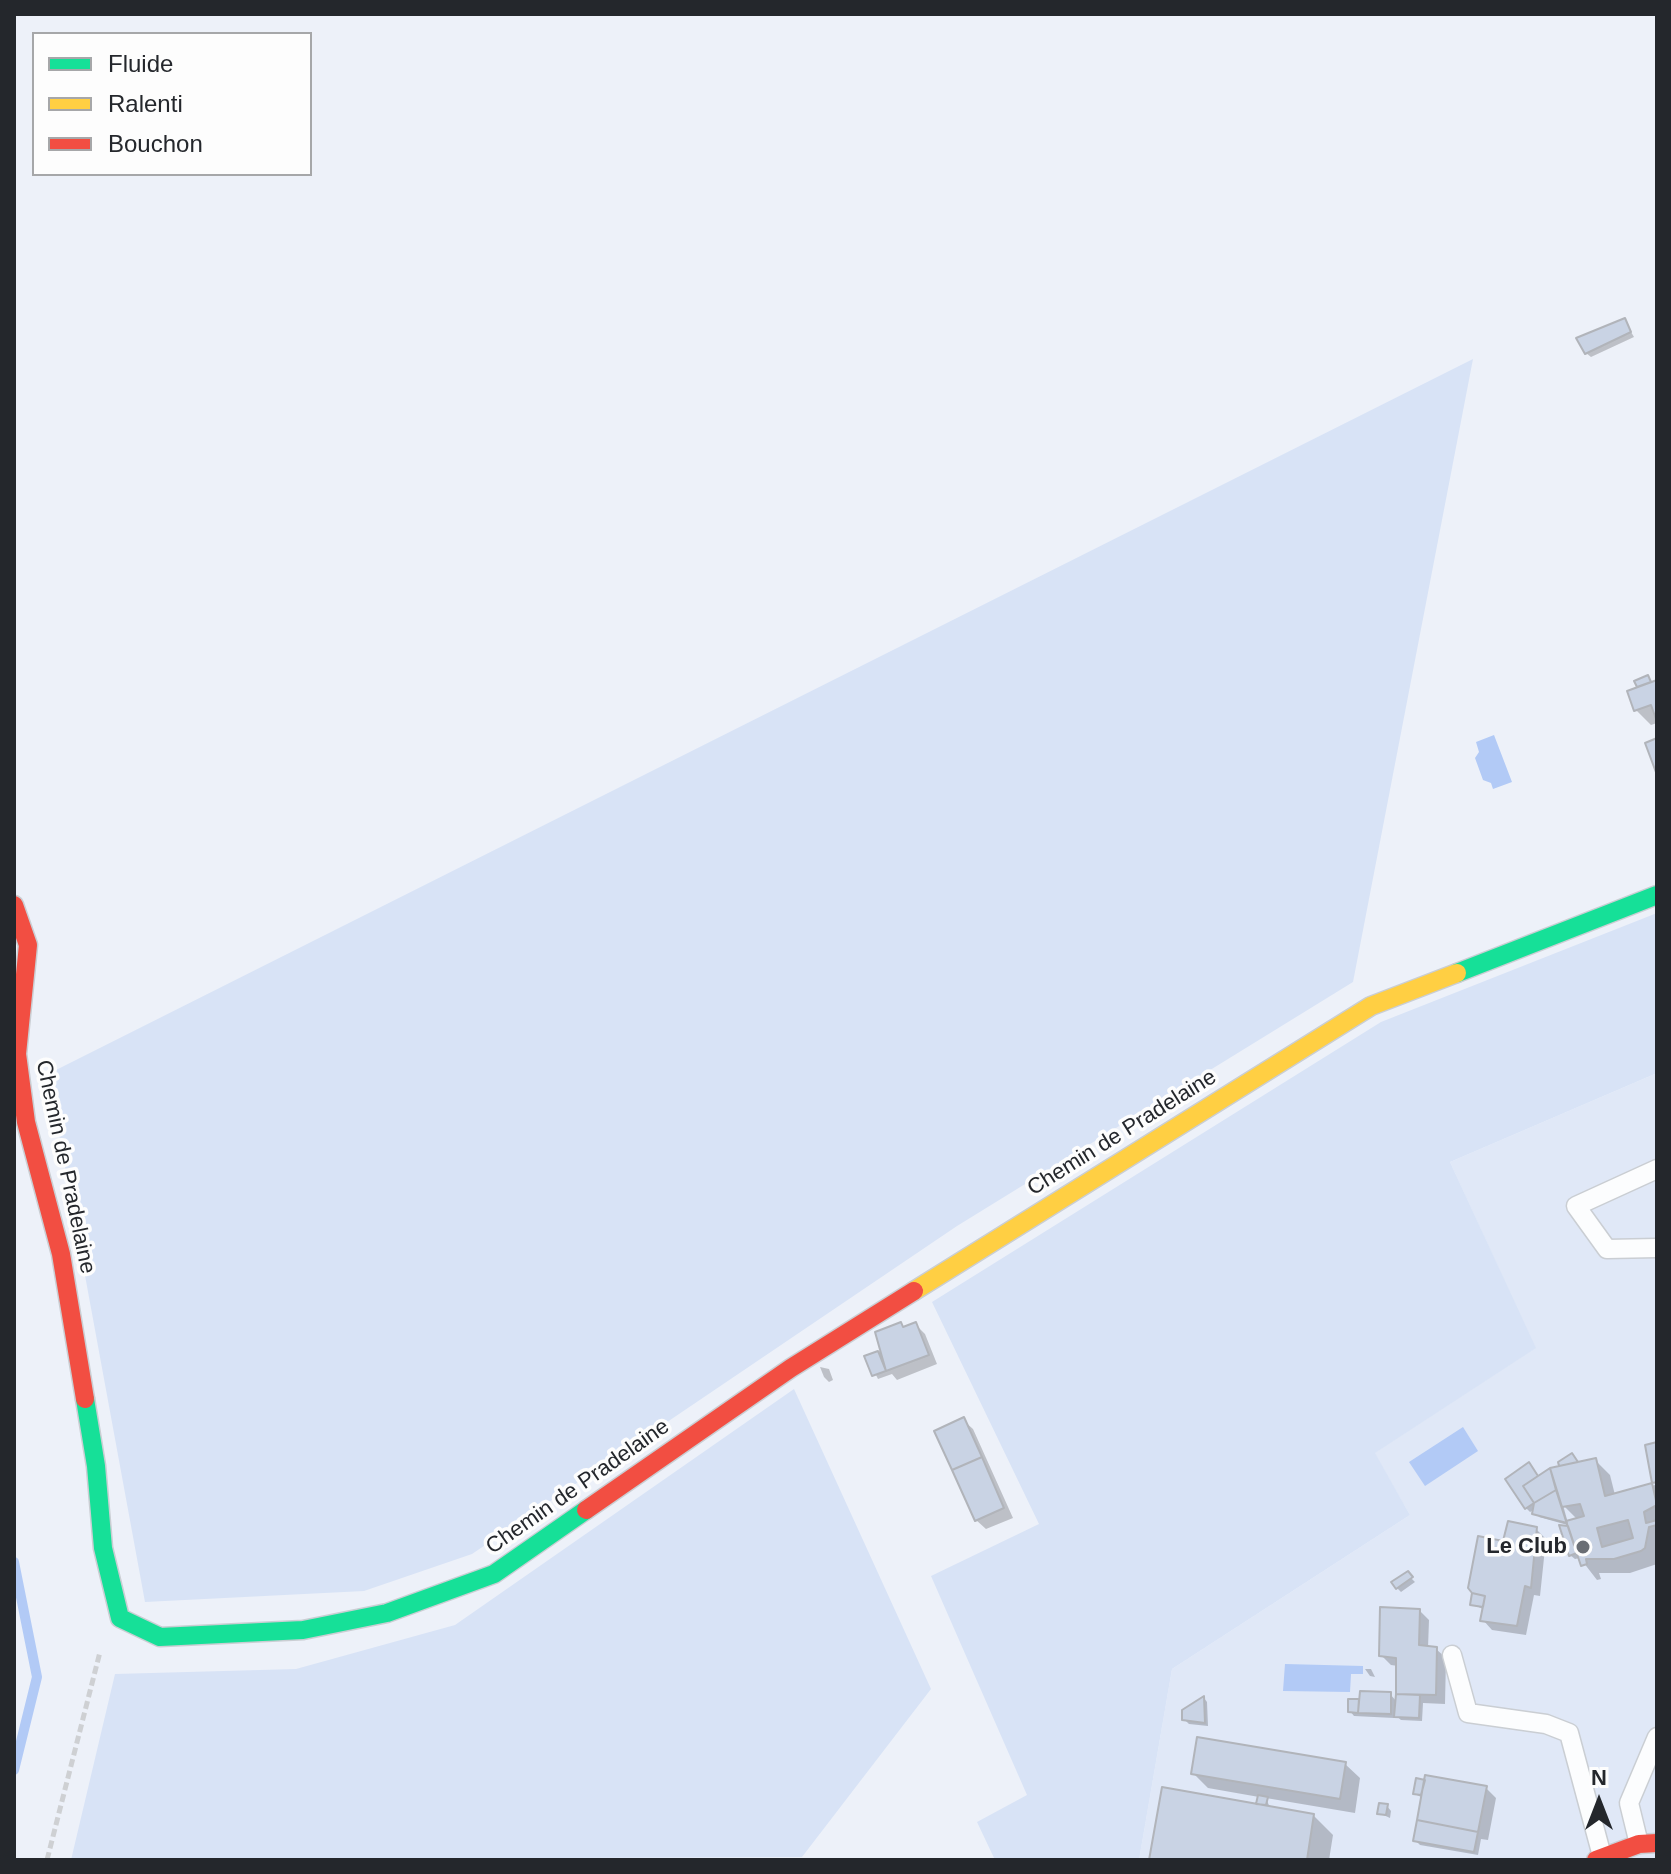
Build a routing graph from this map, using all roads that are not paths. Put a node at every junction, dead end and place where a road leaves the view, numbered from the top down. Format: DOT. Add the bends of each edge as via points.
graph roads {
  1 [pos="1657,895"];
  2 [pos="14,905"];
  3 [pos="1657,1169"];
  4 [pos="1657,1248"];
  5 [pos="1452,1655"];
  6 [pos="1657,1737"];
  7 [pos="1648,1843"];
  8 [pos="1599,1858"];
  1 -- 2 [label="street, Chemin de Pradelaine" via="1371,1006 791,1368 494,1574 387,1613 303,1630 160,1637 120,1618 103,1548 96,1466 61,1254 26,1122 17,1054 28,945"];
  3 -- 4 [label="lane" via="1576,1206 1607,1249"];
  5 -- 8 [label="lane" via="1468,1713 1546,1724 1569,1733"];
  6 -- 7 [label="lane" via="1629,1803"];
  7 -- 8 [label="street"];
}
